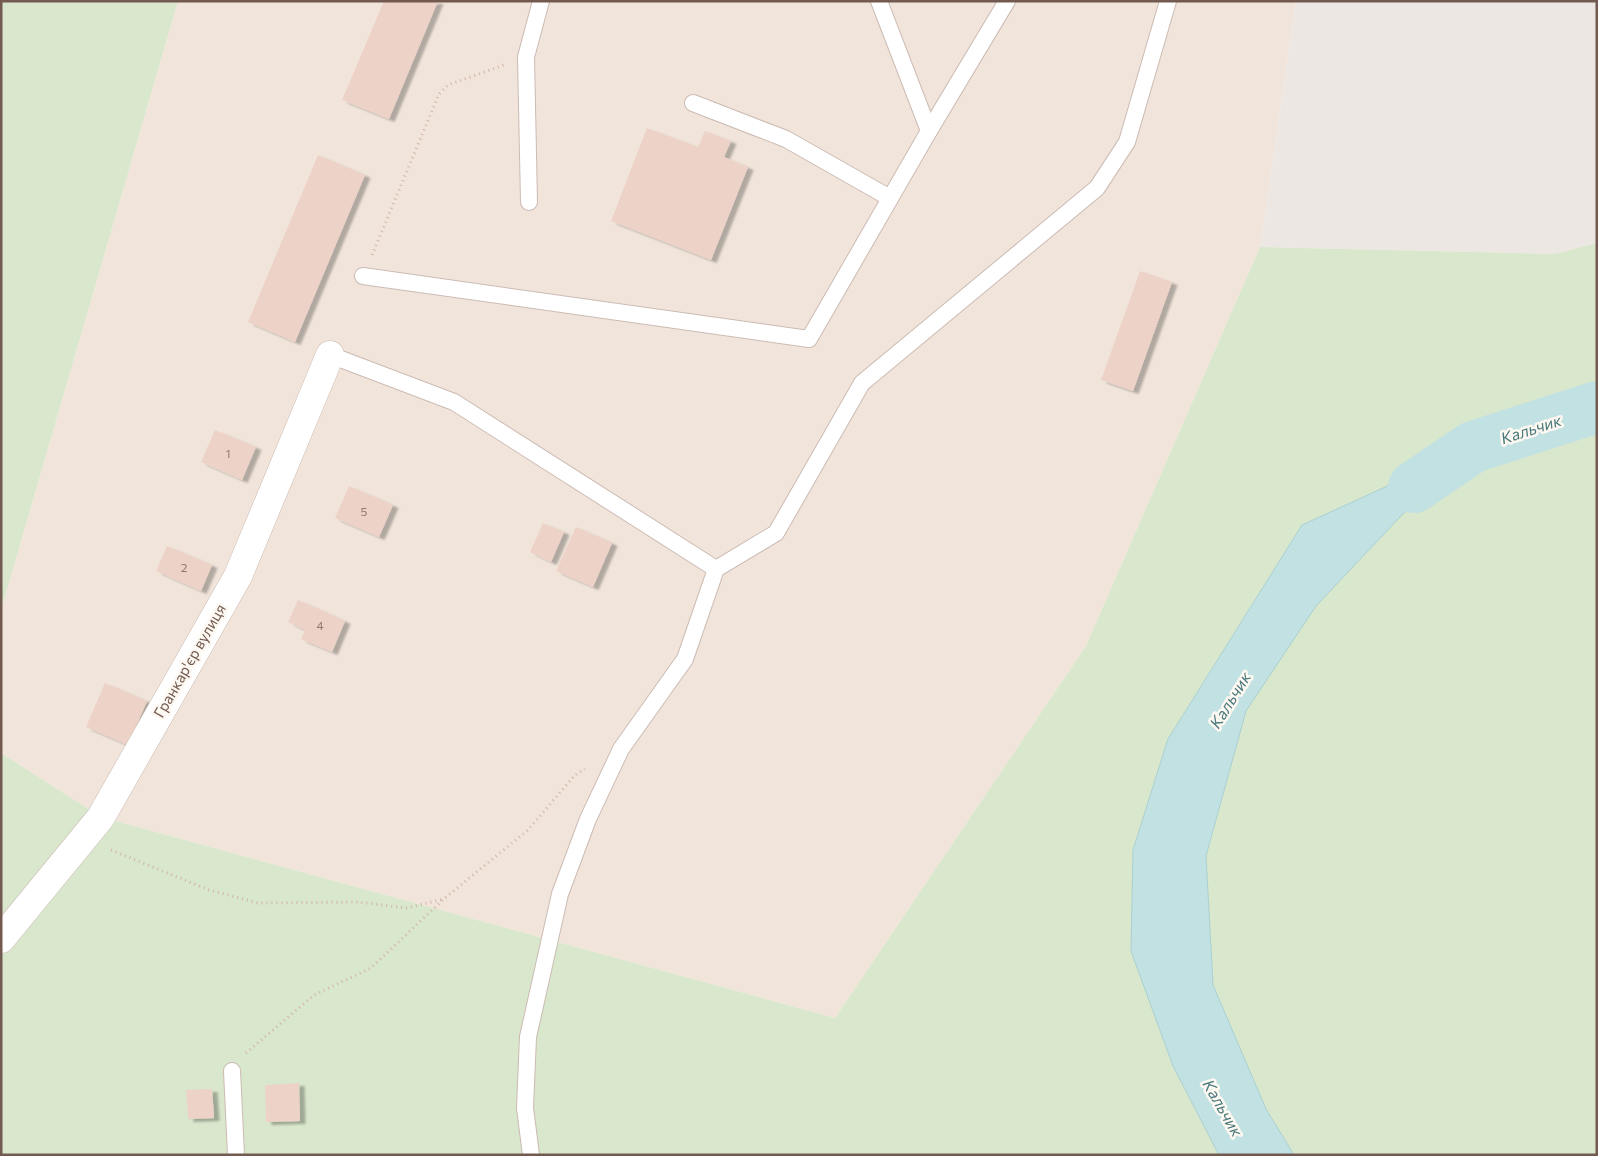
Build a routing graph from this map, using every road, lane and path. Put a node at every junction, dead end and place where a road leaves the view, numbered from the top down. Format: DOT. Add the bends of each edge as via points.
graph roads {
  1 [pos="541,1"];
  2 [pos="879,1"];
  3 [pos="1007,1"];
  4 [pos="1168,1"];
  5 [pos="526,57"];
  6 [pos="693,103"];
  7 [pos="929,131"];
  8 [pos="890,198"];
  9 [pos="529,202"];
  10 [pos="364,276"];
  11 [pos="330,355"];
  12 [pos="716,569"];
  13 [pos="621,749"];
  14 [pos="83,839"];
  15 [pos="444,898"];
  16 [pos="1,939"];
  17 [pos="232,1071"];
  18 [pos="236,1155"];
  19 [pos="531,1155"];
  1 -- 5 [label="lane"];
  2 -- 7 [label="lane"];
  3 -- 7 [label="lane"];
  4 -- 12 [label="lane" via="1127,142 1097,188 862,383 776,533"];
  5 -- 9 [label="lane"];
  5 -- 10 [label="path" via="448,85 439,94"];
  6 -- 8 [label="lane" via="786,139"];
  7 -- 8 [label="lane"];
  8 -- 10 [label="lane" via="809,339"];
  11 -- 12 [label="lane" via="454,402"];
  11 -- 14 [label="street, Гранкар'єр вулиця" via="238,576 101,817"];
  12 -- 13 [label="lane" via="685,659"];
  13 -- 15 [label="path" via="575,775 528,830"];
  13 -- 19 [label="lane" via="588,819 560,894 528,1037 525,1108"];
  14 -- 15 [label="path" via="209,890 258,903 358,902 406,908"];
  14 -- 16 [label="street, Гранкар'єр вулиця"];
  15 -- 17 [label="path" via="371,968 314,994 240,1058"];
  17 -- 18 [label="lane"];
}
